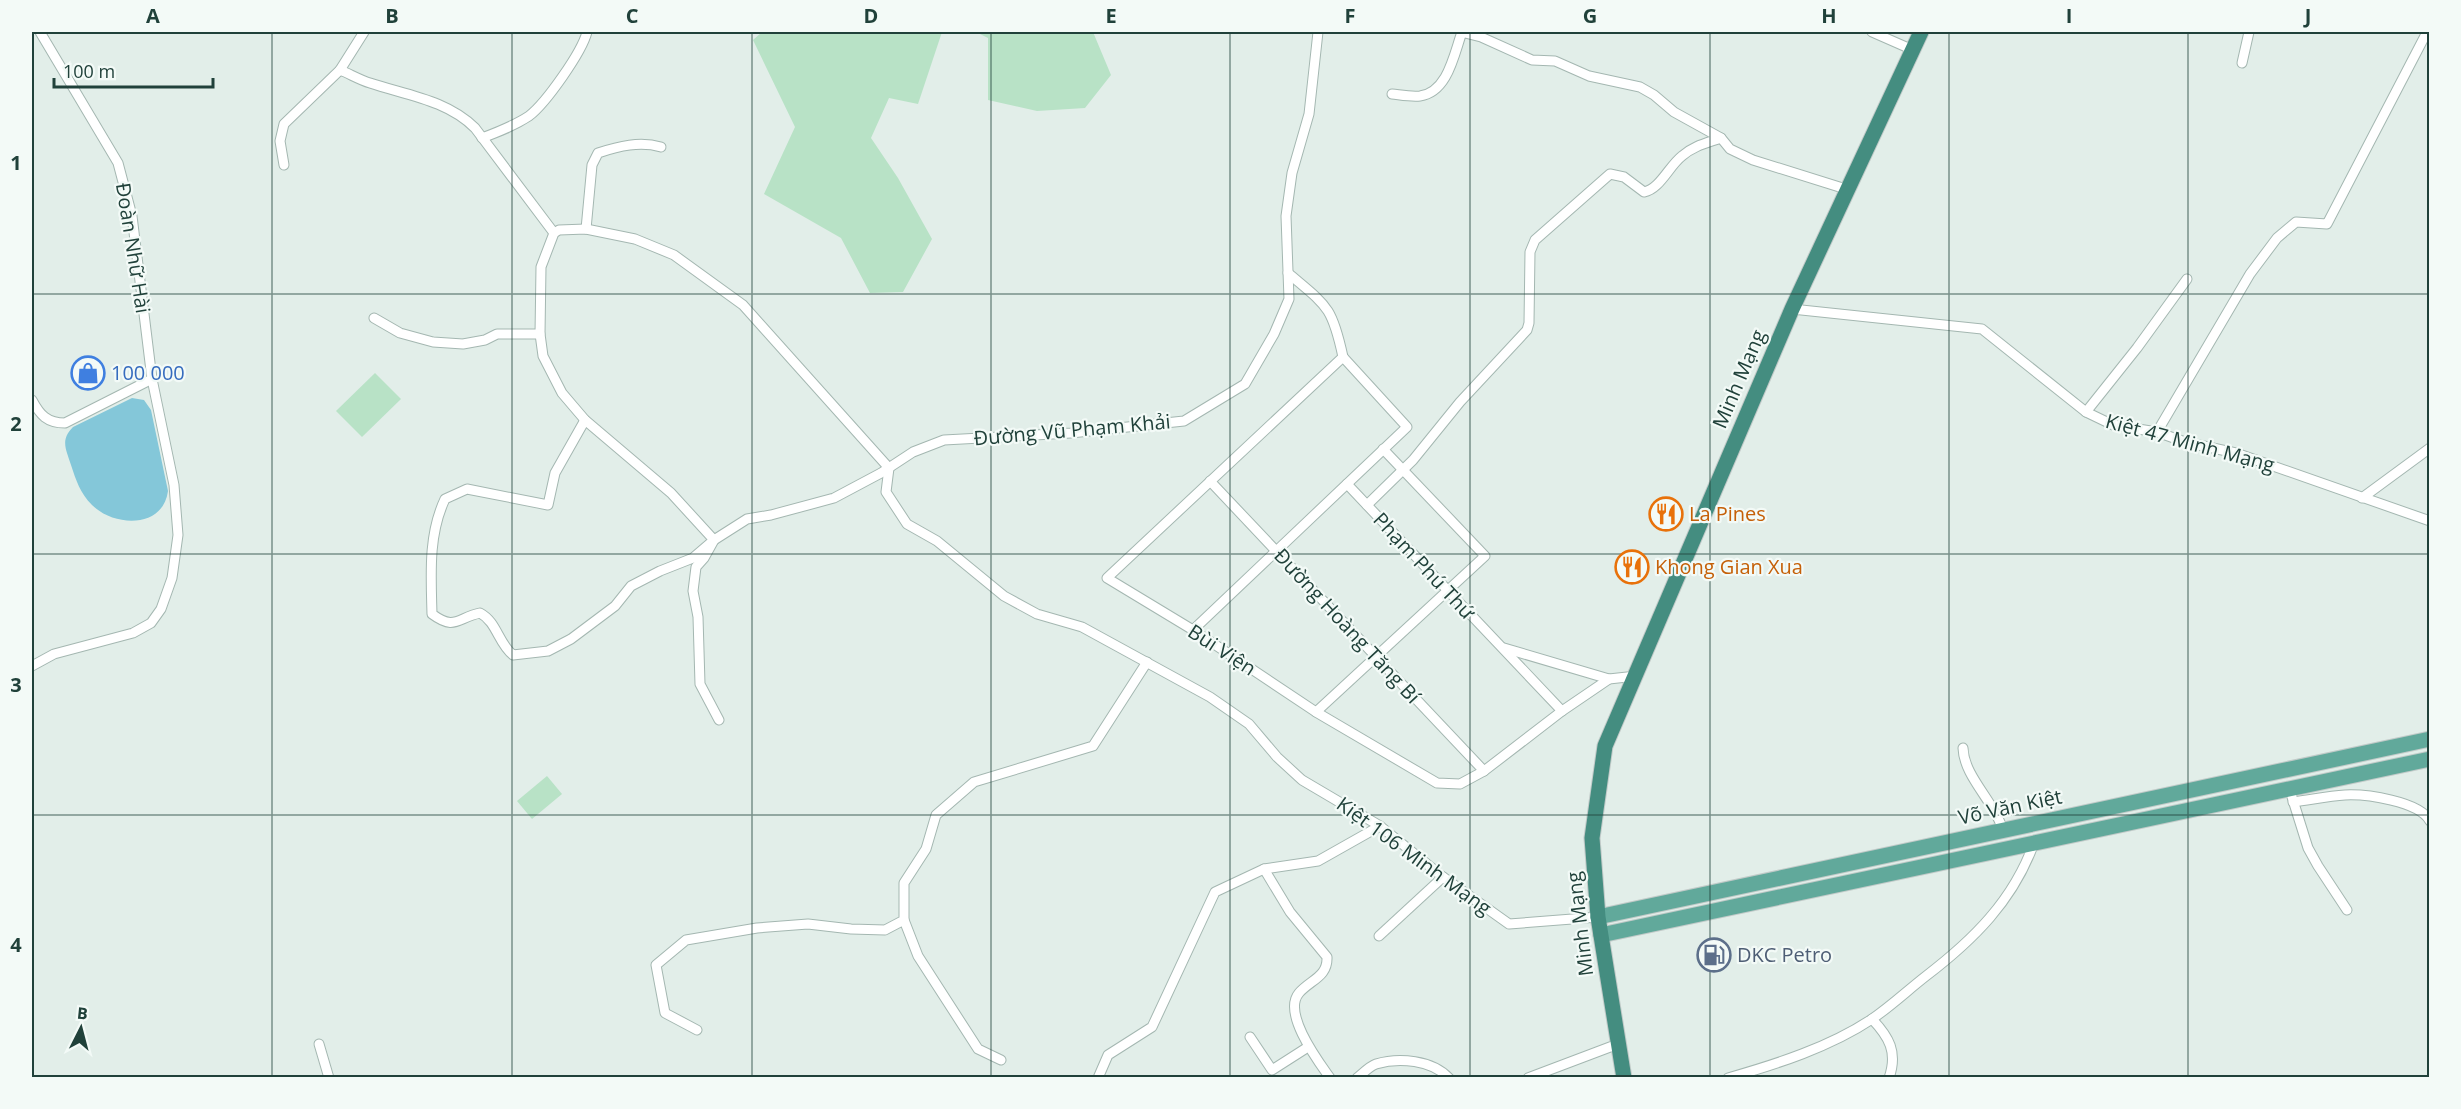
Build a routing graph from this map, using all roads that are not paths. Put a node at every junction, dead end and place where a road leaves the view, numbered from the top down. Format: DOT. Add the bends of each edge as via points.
graph roads {
  1 [pos="40,32"];
  2 [pos="364,32"];
  3 [pos="587,32"];
  4 [pos="1318,32"];
  5 [pos="1461,32"];
  6 [pos="1872,32"];
  7 [pos="1921,32"];
  8 [pos="2248,32"];
  9 [pos="2427,32"];
  10 [pos="1913,50"];
  11 [pos="2242,63"];
  12 [pos="340,70"];
  13 [pos="1392,94"];
  14 [pos="482,138"];
  15 [pos="1721,138"];
  16 [pos="661,147"];
  17 [pos="284,165"];
  18 [pos="1849,190"];
  19 [pos="586,229"];
  20 [pos="554,233"];
  21 [pos="1288,273"];
  22 [pos="2187,279"];
  23 [pos="1792,309"];
  24 [pos="374,318"];
  25 [pos="540,334"];
  26 [pos="1343,357"];
  27 [pos="152,379"];
  28 [pos="32,400"];
  29 [pos="2086,412"];
  30 [pos="585,420"];
  31 [pos="2157,432"];
  32 [pos="2430,448"];
  33 [pos="1383,449"];
  34 [pos="889,468"];
  35 [pos="1403,470"];
  36 [pos="1210,481"];
  37 [pos="1347,484"];
  38 [pos="2362,498"];
  39 [pos="1367,505"];
  40 [pos="2430,521"];
  41 [pos="714,540"];
  42 [pos="1276,551"];
  43 [pos="1448,590"];
  44 [pos="1193,630"];
  45 [pos="1502,647"];
  46 [pos="1376,656"];
  47 [pos="1147,662"];
  48 [pos="32,666"];
  49 [pos="1636,676"];
  50 [pos="1610,679"];
  51 [pos="1562,711"];
  52 [pos="1316,712"];
  53 [pos="719,720"];
  54 [pos="2425,740"];
  55 [pos="1963,748"];
  56 [pos="2427,760"];
  57 [pos="1484,771"];
  58 [pos="2291,795"];
  59 [pos="2430,821"];
  60 [pos="1380,826"];
  61 [pos="2003,830"];
  62 [pos="2034,843"];
  63 [pos="1916,849"];
  64 [pos="1920,867"];
  65 [pos="1264,869"];
  66 [pos="1443,877"];
  67 [pos="2347,910"];
  68 [pos="1598,917"];
  69 [pos="904,920"];
  70 [pos="1601,935"];
  71 [pos="1379,936"];
  72 [pos="1872,1019"];
  73 [pos="697,1030"];
  74 [pos="1250,1037"];
  75 [pos="319,1044"];
  76 [pos="1618,1044"];
  77 [pos="1308,1047"];
  78 [pos="1001,1060"];
  79 [pos="328,1077"];
  80 [pos="1098,1077"];
  81 [pos="1330,1077"];
  82 [pos="1357,1077"];
  83 [pos="1449,1077"];
  84 [pos="1528,1077"];
  85 [pos="1624,1077"];
  86 [pos="1728,1077"];
  87 [pos="1889,1077"];
  1 -- 27 [label="street, Đoàn Nhữ Hài" via="118,163 132,216"];
  2 -- 12 [label="street"];
  3 -- 14 [label="street" via="568,68 531,114"];
  4 -- 21 [label="street, Đường Vũ Phạm Khải" via="1309,114 1292,173 1286,216"];
  5 -- 13 [label="street" via="1438,88 1426,95"];
  5 -- 15 [label="street" via="1532,60 1555,61 1589,76 1640,87 1674,112"];
  6 -- 10 [label="street"];
  7 -- 10 [label="highway, Minh Mạng"];
  8 -- 11 [label="street"];
  9 -- 31 [label="street" via="2327,224 2296,222 2277,238 2250,274"];
  10 -- 18 [label="highway, Minh Mạng"];
  12 -- 14 [label="street" via="368,83 449,108 465,118"];
  12 -- 17 [label="street" via="284,124 280,141"];
  14 -- 20 [label="street"];
  15 -- 18 [label="street" via="1742,156"];
  15 -- 35 [label="street" via="1681,156 1648,191 1610,174 1535,240 1530,252 1527,330"];
  16 -- 19 [label="street" via="646,143 598,153 592,165"];
  18 -- 23 [label="highway, Minh Mạng"];
  19 -- 20 [label="street"];
  19 -- 34 [label="street" via="635,239 674,255 743,305"];
  20 -- 25 [label="street" via="541,267"];
  21 -- 26 [label="street" via="1328,307"];
  21 -- 34 [label="street, Đường Vũ Phạm Khải" via="1289,299 1245,384 1184,421 1071,433 944,440 913,452"];
  22 -- 29 [label="street"];
  23 -- 29 [label="street, Kiệt 47 Minh Mạng" via="1982,329"];
  23 -- 49 [label="highway, Minh Mạng"];
  24 -- 25 [label="street" via="400,333 433,342 463,344 497,334"];
  25 -- 30 [label="street" via="543,356 562,393"];
  26 -- 33 [label="street" via="1407,427"];
  26 -- 36 [label="street, Bùi Viện"];
  27 -- 28 [label="street" via="64,423 42,417"];
  27 -- 48 [label="street, Đoàn Nhữ Hài" via="174,485 178,536 172,578 161,609 151,622 133,633 54,654"];
  29 -- 31 [label="street, Kiệt 47 Minh Mạng" via="2113,425"];
  30 -- 41 [label="street" via="671,493"];
  30 -- 41 [label="street, Đường Vũ Phạm Khải" via="555,473 548,505 467,489 445,499 437,516 430,564 432,614 451,624 480,613 489,617 504,649 513,655 548,651 615,606 630,586 693,558"];
  31 -- 38 [label="street, Kiệt 47 Minh Mạng" via="2274,465"];
  32 -- 38 [label="street"];
  33 -- 35 [label="street"];
  33 -- 37 [label="street"];
  34 -- 41 [label="street, Đường Vũ Phạm Khải" via="834,498 747,519"];
  34 -- 47 [label="street, Kiệt 106 Minh Mạng" via="886,492 907,524 937,541 1004,596 1037,614 1082,627"];
  35 -- 39 [label="street"];
  35 -- 43 [label="street" via="1485,556"];
  36 -- 42 [label="street, Đường Hoàng Tăng Bí"];
  36 -- 44 [label="street, Bùi Viện" via="1107,578"];
  37 -- 39 [label="street, Phạm Phú Thứ"];
  37 -- 42 [label="street"];
  38 -- 40 [label="street, Kiệt 47 Minh Mạng"];
  39 -- 43 [label="street, Phạm Phú Thứ"];
  41 -- 53 [label="street" via="696,567 693,602 699,616 700,684"];
  42 -- 44 [label="street"];
  42 -- 46 [label="street, Đường Hoàng Tăng Bí"];
  43 -- 45 [label="street, Phạm Phú Thứ"];
  43 -- 46 [label="street"];
  44 -- 52 [label="street, Bùi Viện"];
  45 -- 50 [label="street"];
  45 -- 51 [label="street, Phạm Phú Thứ"];
  46 -- 52 [label="street"];
  46 -- 57 [label="street, Đường Hoàng Tăng Bí"];
  47 -- 60 [label="street, Kiệt 106 Minh Mạng" via="1249,724 1277,758 1302,780"];
  47 -- 69 [label="street" via="1093,746 974,782 936,815 926,849 904,883"];
  49 -- 50 [label="street"];
  49 -- 68 [label="highway, Minh Mạng" via="1605,746 1592,838"];
  50 -- 51 [label="street, Bùi Viện"];
  51 -- 57 [label="street, Bùi Viện"];
  52 -- 57 [label="street, Bùi Viện" via="1437,783 1460,784"];
  54 -- 56 [label="main road"];
  54 -- 61 [label="main road, Võ Văn Kiệt"];
  55 -- 61 [label="street" via="1965,764"];
  56 -- 58 [label="main road, Võ Văn Kiệt"];
  58 -- 59 [label="street" via="2373,797 2409,806"];
  58 -- 62 [label="main road, Võ Văn Kiệt"];
  58 -- 67 [label="street" via="2308,848"];
  60 -- 65 [label="street" via="1318,861"];
  60 -- 66 [label="street, Kiệt 106 Minh Mạng"];
  61 -- 63 [label="main road, Võ Văn Kiệt"];
  62 -- 64 [label="main road, Võ Văn Kiệt"];
  62 -- 72 [label="street" via="2016,884 1981,928"];
  63 -- 64 [label="main road"];
  63 -- 68 [label="main road, Võ Văn Kiệt"];
  64 -- 70 [label="main road, Võ Văn Kiệt"];
  65 -- 77 [label="street" via="1290,912 1327,957 1322,974 1298,994 1295,1005"];
  65 -- 80 [label="street" via="1215,892 1152,1027 1108,1055"];
  66 -- 68 [label="street, Kiệt 106 Minh Mạng" via="1509,924"];
  66 -- 71 [label="street"];
  68 -- 70 [label="highway, Minh Mạng"];
  69 -- 73 [label="street" via="885,930 808,924 686,940 656,965 665,1013"];
  69 -- 78 [label="street" via="918,956 978,1049"];
  70 -- 76 [label="highway, Minh Mạng"];
  72 -- 86 [label="street" via="1804,1052"];
  72 -- 87 [label="street" via="1892,1047"];
  74 -- 77 [label="street" via="1272,1070"];
  75 -- 79 [label="street"];
  76 -- 84 [label="street"];
  76 -- 85 [label="highway, Minh Mạng"];
  77 -- 81 [label="street"];
  82 -- 83 [label="street" via="1375,1064 1406,1061 1435,1068"];
}
